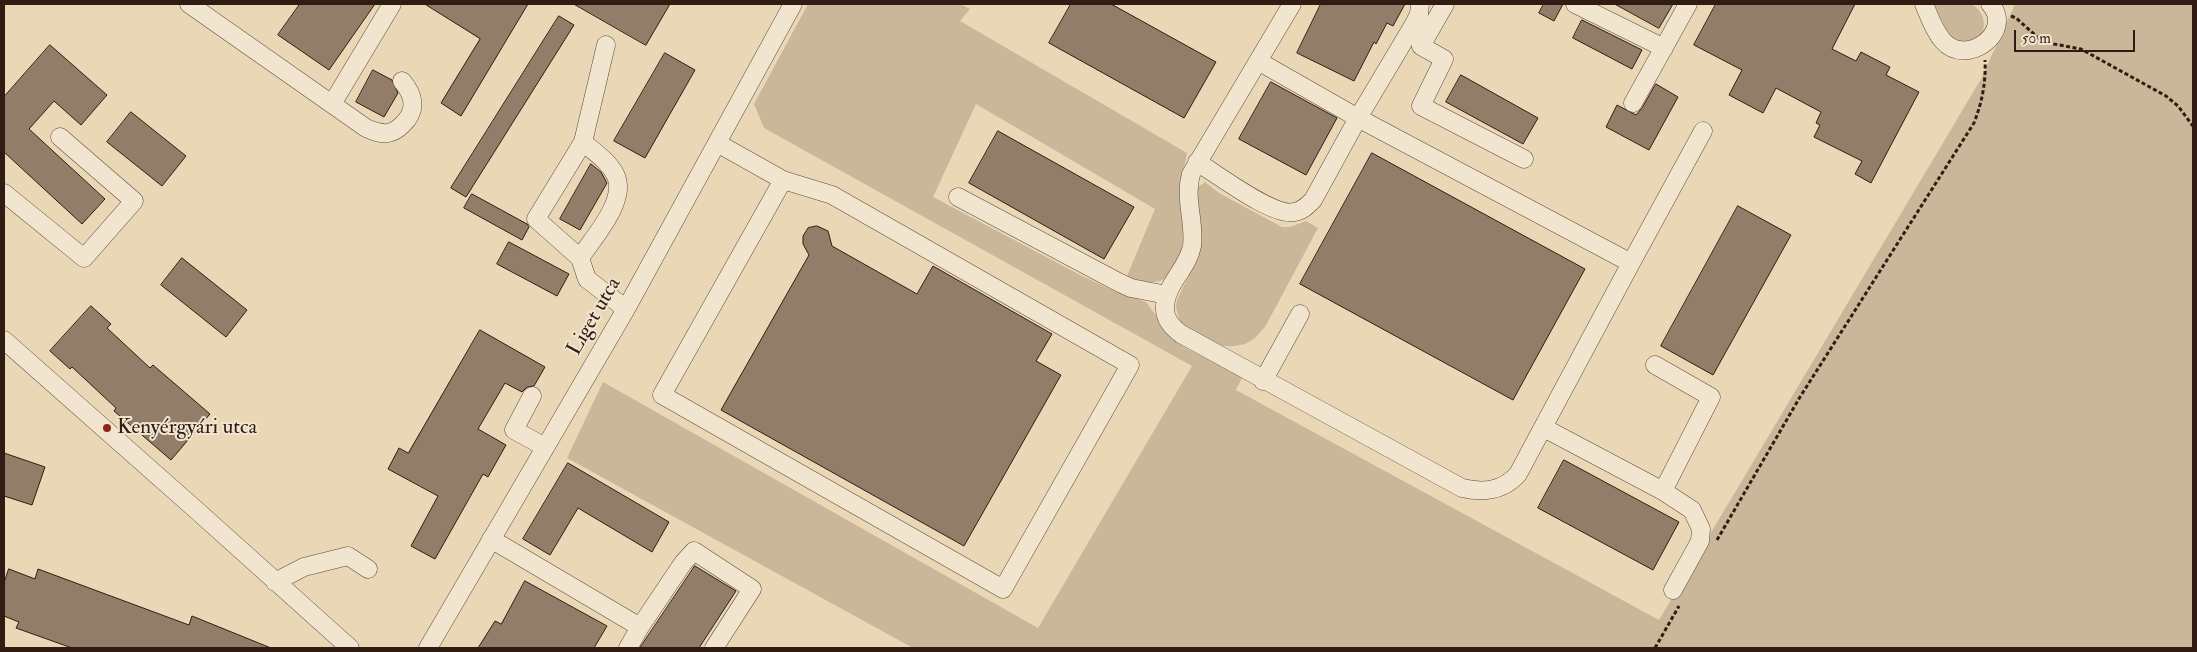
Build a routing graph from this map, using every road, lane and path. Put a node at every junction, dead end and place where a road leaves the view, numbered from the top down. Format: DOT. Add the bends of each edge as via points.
graph roads {
  1 [pos="190,4"];
  2 [pos="392,4"];
  3 [pos="793,4"];
  4 [pos="1292,4"];
  5 [pos="1420,4"];
  6 [pos="1445,4"];
  7 [pos="1575,4"];
  8 [pos="1688,4"];
  9 [pos="1924,4"];
  10 [pos="1993,7"];
  11 [pos="606,45"];
  12 [pos="1985,45"];
  13 [pos="1664,48"];
  14 [pos="1258,61"];
  15 [pos="402,81"];
  16 [pos="1633,103"];
  17 [pos="332,104"];
  18 [pos="1358,118"];
  19 [pos="2193,126"];
  20 [pos="1703,131"];
  21 [pos="60,137"];
  22 [pos="583,142"];
  23 [pos="717,143"];
  24 [pos="1524,159"];
  25 [pos="1198,162"];
  26 [pos="782,180"];
  27 [pos="4,193"];
  28 [pos="958,197"];
  29 [pos="580,258"];
  30 [pos="1631,264"];
  31 [pos="1167,295"];
  32 [pos="626,309"];
  33 [pos="1300,314"];
  34 [pos="4,340"];
  35 [pos="1655,365"];
  36 [pos="1263,380"];
  37 [pos="532,396"];
  38 [pos="1544,428"];
  39 [pos="545,447"];
  40 [pos="1663,491"];
  41 [pos="491,540"];
  42 [pos="1713,548"];
  43 [pos="368,568"];
  44 [pos="276,582"];
  45 [pos="1678,594"];
  46 [pos="640,627"];
  47 [pos="350,648"];
  48 [pos="428,648"];
  49 [pos="628,648"];
  50 [pos="714,648"];
  51 [pos="1655,648"];
  1 -- 17 [label="street"];
  2 -- 17 [label="street"];
  3 -- 23 [label="street, Liget utca"];
  4 -- 14 [label="street"];
  5 -- 18 [label="street" via="1416,19"];
  6 -- 24 [label="street" via="1421,46 1444,59 1421,106"];
  7 -- 13 [label="street"];
  8 -- 13 [label="street"];
  9 -- 12 [label="street" via="1936,31 1952,48 1974,50"];
  10 -- 12 [label="street" via="1998,19"];
  10 -- 19 [label="path" via="2016,18 2043,42 2081,49 2166,96"];
  11 -- 22 [label="street"];
  12 -- 42 [label="path" via="1986,80 1974,123 1800,397"];
  13 -- 16 [label="street"];
  14 -- 18 [label="street"];
  14 -- 25 [label="street"];
  15 -- 17 [label="street" via="409,89 413,106 406,121 388,133 372,130"];
  18 -- 25 [label="street" via="1313,200 1304,209 1292,213 1266,206"];
  18 -- 30 [label="street"];
  20 -- 30 [label="street"];
  21 -- 27 [label="street" via="134,201 84,258"];
  22 -- 29 [label="street" via="608,164 619,186 612,210"];
  22 -- 29 [label="street" via="536,219"];
  23 -- 26 [label="street"];
  23 -- 32 [label="street, Liget utca"];
  25 -- 31 [label="street" via="1187,187 1192,247"];
  26 -- 26 [label="street" via="832,195 1130,365 1003,589 662,395"];
  28 -- 31 [label="street" via="1118,282"];
  29 -- 32 [label="street" via="587,278"];
  30 -- 38 [label="street"];
  31 -- 36 [label="street" via="1165,313 1174,328"];
  32 -- 39 [label="street, Liget utca"];
  33 -- 36 [label="street"];
  34 -- 44 [label="street"];
  35 -- 40 [label="street" via="1711,397"];
  36 -- 38 [label="street" via="1462,488 1475,491 1501,488 1510,483"];
  37 -- 39 [label="street" via="514,430"];
  38 -- 40 [label="street"];
  39 -- 41 [label="street, Liget utca"];
  40 -- 45 [label="street" via="1692,510 1701,528 1700,541"];
  41 -- 46 [label="street"];
  41 -- 48 [label="street, Liget utca"];
  43 -- 44 [label="street" via="348,556 304,567"];
  44 -- 47 [label="street"];
  45 -- 51 [label="path"];
  46 -- 49 [label="street"];
  46 -- 50 [label="street" via="682,563 694,551 752,589"];
}
